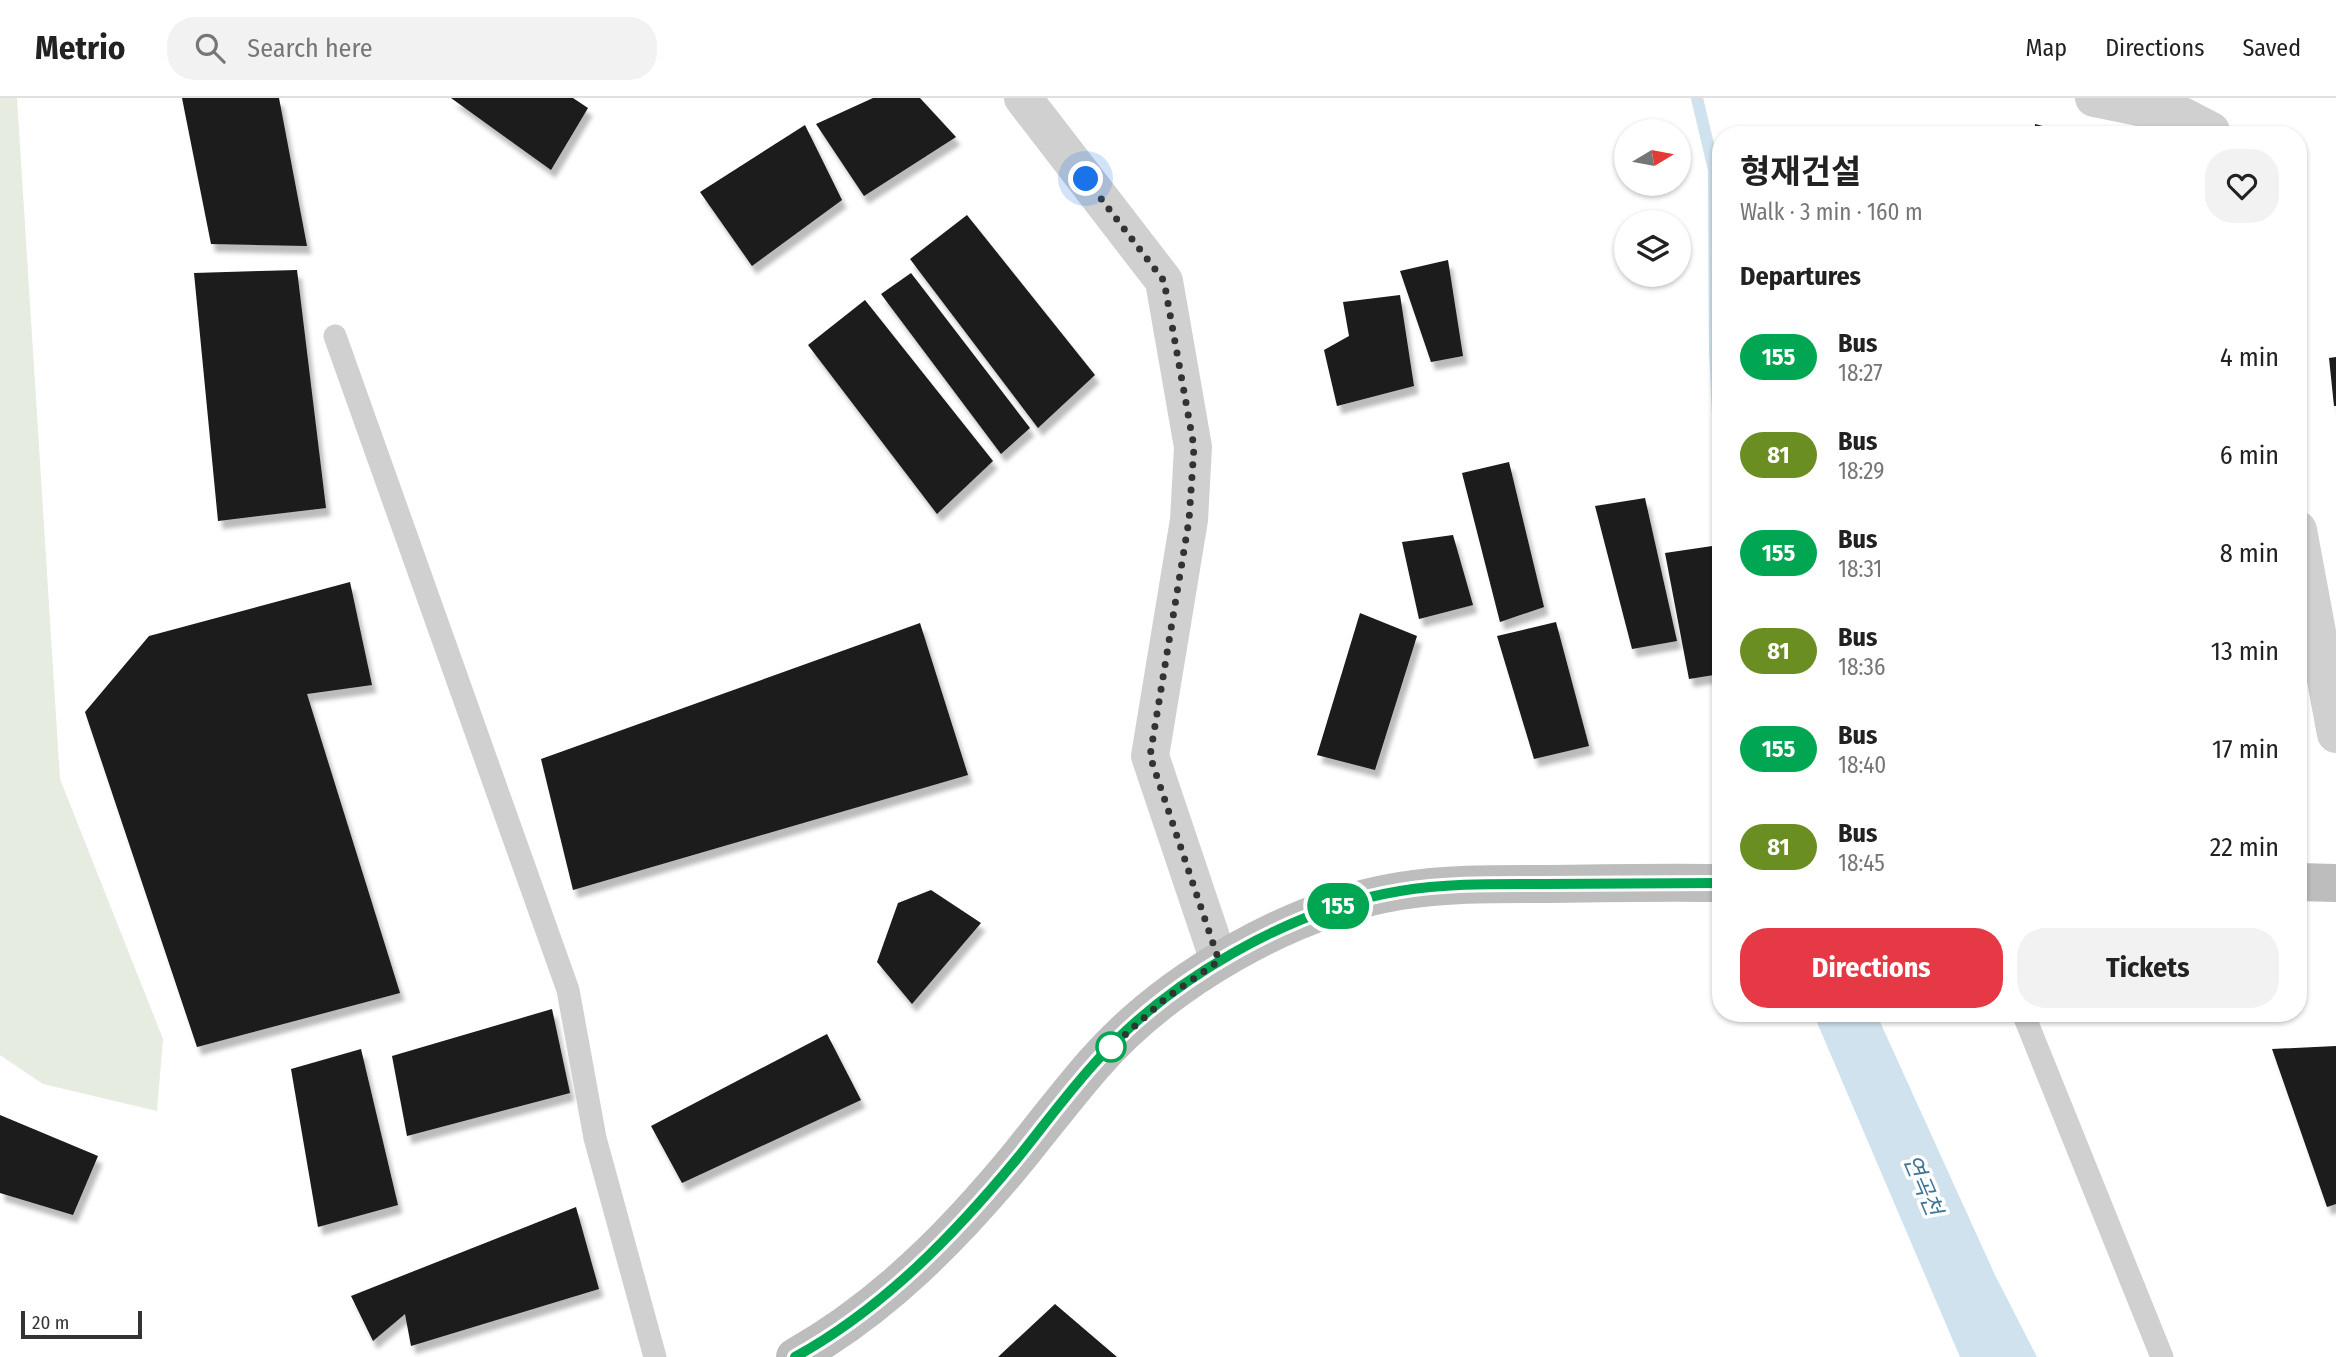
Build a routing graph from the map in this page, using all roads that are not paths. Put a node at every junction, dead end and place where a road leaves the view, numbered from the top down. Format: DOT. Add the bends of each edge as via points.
graph roads {
  1 [pos="1023,98"];
  2 [pos="2094,98"];
  3 [pos="2201,126"];
  4 [pos="335,335"];
  5 [pos="2307,578"];
  6 [pos="2336,734"];
  7 [pos="2307,882"];
  8 [pos="1712,883"];
  9 [pos="2336,883"];
  10 [pos="1219,961"];
  11 [pos="2027,1022"];
  12 [pos="655,1357"];
  13 [pos="795,1357"];
  14 [pos="2162,1357"];
  1 -- 10 [label="street" via="1164,281 1194,447 1189,520 1150,756"];
  2 -- 3 [label="street" via="2182,116"];
  4 -- 12 [label="lane" via="568,989 594,1138"];
  5 -- 6 [label="street"];
  7 -- 9 [label="street"];
  8 -- 10 [label="street" via="1477,884 1400,891 1342,904"];
  10 -- 13 [label="street" via="1166,998 1094,1064 1000,1178 903,1280"];
  11 -- 14 [label="lane"];
}
